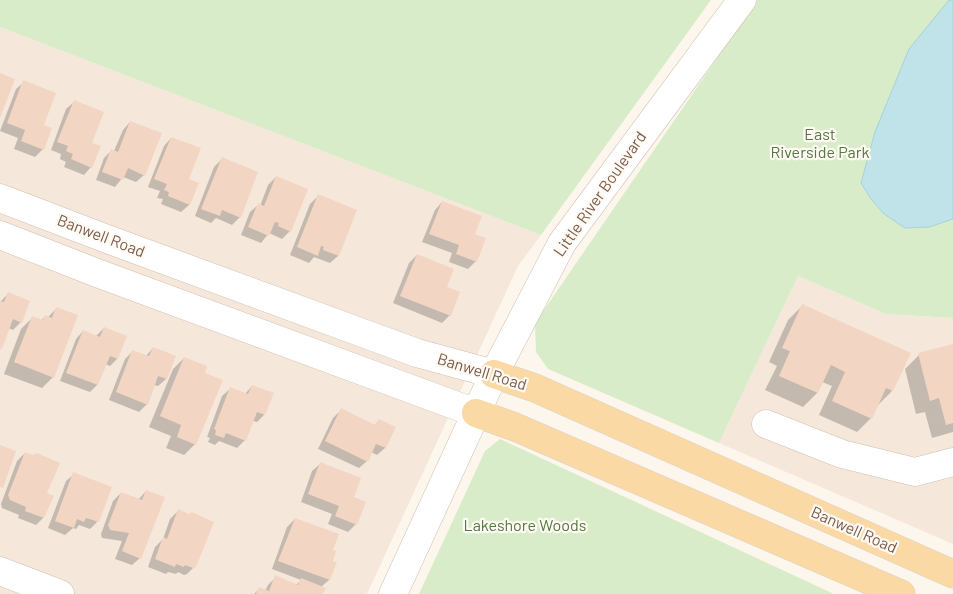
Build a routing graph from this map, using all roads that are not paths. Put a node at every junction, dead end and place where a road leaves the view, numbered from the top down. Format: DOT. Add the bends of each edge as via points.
graph roads {
  1 [pos="742,0"];
  2 [pos="0,198"];
  3 [pos="0,236"];
  4 [pos="107,239"];
  5 [pos="97,273"];
  6 [pos="494,374"];
  7 [pos="476,413"];
  8 [pos="766,424"];
  9 [pos="953,462"];
  10 [pos="0,572"];
  11 [pos="953,574"];
  12 [pos="60,594"];
  13 [pos="393,594"];
  14 [pos="901,594"];
  1 -- 6 [label="street, Little River Boulevard" via="562,243"];
  2 -- 4 [label="street, Banwell Road"];
  3 -- 5 [label="street"];
  4 -- 5 [label="street"];
  4 -- 6 [label="street, Banwell Road" via="416,353"];
  5 -- 7 [label="street"];
  6 -- 7 [label="street, Little River Boulevard"];
  6 -- 11 [label="main road, Banwell Road" via="535,388"];
  7 -- 13 [label="street, Little River Boulevard"];
  7 -- 14 [label="main road"];
  8 -- 9 [label="street" via="842,454 915,472"];
  10 -- 12 [label="street"];
}
